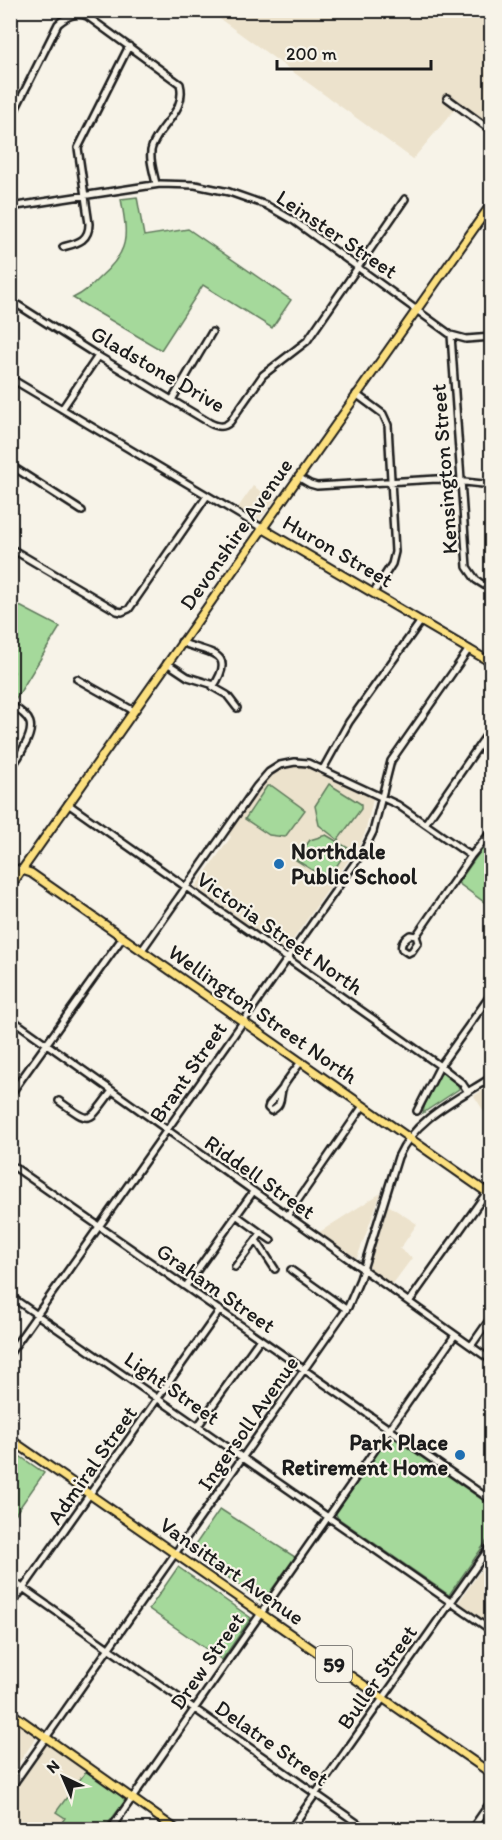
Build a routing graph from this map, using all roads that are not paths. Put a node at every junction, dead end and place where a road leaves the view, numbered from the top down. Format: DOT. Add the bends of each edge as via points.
graph roads {
  1 [pos="129,46"];
  2 [pos="447,98"];
  3 [pos="10,120"];
  4 [pos="492,130"];
  5 [pos="156,184"];
  6 [pos="84,195"];
  7 [pos="405,199"];
  8 [pos="492,203"];
  9 [pos="10,207"];
  10 [pos="63,247"];
  11 [pos="359,267"];
  12 [pos="10,300"];
  13 [pos="416,309"];
  14 [pos="212,332"];
  15 [pos="451,335"];
  16 [pos="492,337"];
  17 [pos="98,356"];
  18 [pos="10,378"];
  19 [pos="356,394"];
  20 [pos="172,400"];
  21 [pos="62,409"];
  22 [pos="10,465"];
  23 [pos="298,477"];
  24 [pos="461,480"];
  25 [pos="392,482"];
  26 [pos="492,485"];
  27 [pos="207,496"];
  28 [pos="82,511"];
  29 [pos="262,528"];
  30 [pos="10,548"];
  31 [pos="492,590"];
  32 [pos="374,592"];
  33 [pos="421,621"];
  34 [pos="182,642"];
  35 [pos="469,649"];
  36 [pos="167,663"];
  37 [pos="492,663"];
  38 [pos="77,679"];
  39 [pos="214,685"];
  40 [pos="10,705"];
  41 [pos="237,708"];
  42 [pos="134,711"];
  43 [pos="492,727"];
  44 [pos="10,766"];
  45 [pos="323,769"];
  46 [pos="381,798"];
  47 [pos="68,804"];
  48 [pos="425,824"];
  49 [pos="492,831"];
  50 [pos="471,856"];
  51 [pos="10,867"];
  52 [pos="22,870"];
  53 [pos="10,887"];
  54 [pos="186,887"];
  55 [pos="416,936"];
  56 [pos="123,937"];
  57 [pos="142,950"];
  58 [pos="288,959"];
  59 [pos="492,993"];
  60 [pos="10,1018"];
  61 [pos="244,1022"];
  62 [pos="47,1044"];
  63 [pos="301,1062"];
  64 [pos="440,1066"];
  65 [pos="492,1077"];
  66 [pos="282,1089"];
  67 [pos="112,1091"];
  68 [pos="468,1092"];
  69 [pos="10,1095"];
  70 [pos="59,1101"];
  71 [pos="363,1106"];
  72 [pos="417,1111"];
  73 [pos="167,1130"];
  74 [pos="408,1138"];
  75 [pos="10,1164"];
  76 [pos="492,1185"];
  77 [pos="253,1192"];
  78 [pos="489,1194"];
  79 [pos="236,1215"];
  80 [pos="287,1216"];
  81 [pos="99,1226"];
  82 [pos="261,1233"];
  83 [pos="256,1240"];
  84 [pos="271,1240"];
  85 [pos="235,1267"];
  86 [pos="275,1269"];
  87 [pos="363,1269"];
  88 [pos="291,1270"];
  89 [pos="186,1287"];
  90 [pos="10,1296"];
  91 [pos="409,1302"];
  92 [pos="220,1310"];
  93 [pos="346,1310"];
  94 [pos="37,1314"];
  95 [pos="492,1316"];
  96 [pos="455,1335"];
  97 [pos="260,1339"];
  98 [pos="471,1346"];
  99 [pos="10,1353"];
  100 [pos="492,1361"];
  101 [pos="305,1370"];
  102 [pos="158,1399"];
  103 [pos="198,1426"];
  104 [pos="390,1429"];
  105 [pos="10,1439"];
  106 [pos="244,1458"];
  107 [pos="91,1494"];
  108 [pos="492,1501"];
  109 [pos="328,1516"];
  110 [pos="492,1544"];
  111 [pos="177,1554"];
  112 [pos="10,1580"];
  113 [pos="24,1589"];
  114 [pos="450,1603"];
  115 [pos="10,1607"];
  116 [pos="261,1613"];
  117 [pos="492,1631"];
  118 [pos="110,1649"];
  119 [pos="382,1698"];
  120 [pos="194,1708"];
  121 [pos="10,1712"];
  122 [pos="47,1738"];
  123 [pos="492,1774"];
  124 [pos="10,1789"];
  125 [pos="315,1794"];
  126 [pos="132,1798"];
  127 [pos="492,1800"];
  128 [pos="110,1830"];
  129 [pos="177,1830"];
  130 [pos="290,1830"];
  131 [pos="367,1830"];
  132 [pos="471,1830"];
  1 -- 3 [label="street" via="87,16 80,13 65,18 58,24"];
  1 -- 5 [label="street" via="172,77 182,92 176,110 151,148"];
  1 -- 6 [label="street" via="79,144"];
  2 -- 4 [label="street"];
  5 -- 6 [label="street, Leinster Street"];
  5 -- 11 [label="street, Leinster Street" via="206,186 251,198 294,221"];
  6 -- 9 [label="street, Leinster Street"];
  6 -- 10 [label="street" via="88,234 83,240"];
  7 -- 11 [label="street, Gladstone Drive"];
  8 -- 13 [label="main road, Devonshire Avenue"];
  11 -- 13 [label="street, Leinster Street"];
  11 -- 20 [label="street, Gladstone Drive" via="307,341 263,375 227,425 216,426"];
  12 -- 17 [label="street, Gladstone Drive"];
  13 -- 15 [label="street, Leinster Street"];
  13 -- 19 [label="main road, Devonshire Avenue"];
  14 -- 20 [label="street"];
  15 -- 16 [label="street" via="466,339"];
  15 -- 24 [label="street, Kensington Street"];
  17 -- 20 [label="street, Gladstone Drive"];
  17 -- 21 [label="street"];
  18 -- 21 [label="street, Huron Street"];
  19 -- 23 [label="main road, Devonshire Avenue"];
  19 -- 25 [label="street" via="386,418"];
  21 -- 27 [label="street, Huron Street"];
  22 -- 28 [label="street"];
  23 -- 25 [label="street" via="317,486"];
  23 -- 29 [label="main road, Devonshire Avenue"];
  24 -- 25 [label="street"];
  24 -- 26 [label="street"];
  24 -- 31 [label="street, Kensington Street" via="467,567 476,580"];
  25 -- 32 [label="street" via="395,552"];
  27 -- 29 [label="street, Huron Street"];
  27 -- 30 [label="street" via="129,609 122,612"];
  29 -- 32 [label="main road, Huron Street"];
  29 -- 34 [label="main road, Devonshire Avenue"];
  32 -- 33 [label="main road, Huron Street"];
  33 -- 35 [label="main road, Huron Street"];
  33 -- 45 [label="street" via="349,722"];
  34 -- 36 [label="main road, Devonshire Avenue"];
  34 -- 39 [label="street" via="213,652 222,660 222,671"];
  35 -- 37 [label="main road, Huron Street"];
  35 -- 46 [label="street, Brant Street" via="391,761"];
  36 -- 39 [label="street" via="188,677"];
  36 -- 42 [label="main road, Devonshire Avenue"];
  38 -- 42 [label="street"];
  39 -- 41 [label="street"];
  40 -- 44 [label="street" via="26,715 31,730 16,763"];
  42 -- 47 [label="main road, Devonshire Avenue"];
  43 -- 48 [label="street"];
  45 -- 46 [label="street"];
  45 -- 54 [label="street" via="295,762 269,772"];
  46 -- 48 [label="street"];
  46 -- 58 [label="street, Brant Street" via="364,850"];
  47 -- 52 [label="main road, Devonshire Avenue"];
  47 -- 54 [label="street, Victoria Street North"];
  48 -- 50 [label="street"];
  49 -- 50 [label="street"];
  50 -- 55 [label="street"];
  51 -- 52 [label="street, Wellington Street North"];
  52 -- 53 [label="main road, Devonshire Avenue"];
  52 -- 56 [label="main road, Wellington Street North"];
  54 -- 57 [label="street"];
  54 -- 58 [label="street, Victoria Street North"];
  56 -- 57 [label="main road, Wellington Street North"];
  56 -- 62 [label="street"];
  57 -- 61 [label="main road, Wellington Street North"];
  58 -- 61 [label="street, Brant Street"];
  58 -- 64 [label="street, Victoria Street North"];
  59 -- 64 [label="street"];
  60 -- 62 [label="street, Riddell Street"];
  61 -- 63 [label="main road, Wellington Street North"];
  61 -- 73 [label="street, Brant Street"];
  62 -- 67 [label="street, Riddell Street"];
  62 -- 69 [label="street"];
  63 -- 66 [label="street"];
  63 -- 71 [label="main road, Wellington Street North"];
  64 -- 68 [label="street, Victoria Street North"];
  64 -- 72 [label="street"];
  65 -- 68 [label="street, Ingersoll Avenue"];
  67 -- 70 [label="street" via="88,1118"];
  67 -- 73 [label="street, Riddell Street"];
  68 -- 74 [label="street, Ingersoll Avenue"];
  71 -- 74 [label="main road, Wellington Street North"];
  71 -- 80 [label="street"];
  73 -- 77 [label="street, Riddell Street"];
  73 -- 81 [label="street, Brant Street"];
  74 -- 78 [label="main road, Wellington Street North"];
  74 -- 87 [label="street, Ingersoll Avenue" via="398,1157"];
  75 -- 81 [label="street, Graham Street"];
  76 -- 78 [label="street"];
  77 -- 79 [label="street"];
  77 -- 80 [label="street, Riddell Street"];
  78 -- 91 [label="street"];
  79 -- 82 [label="street"];
  79 -- 89 [label="street"];
  80 -- 87 [label="street, Riddell Street"];
  81 -- 89 [label="street, Graham Street"];
  81 -- 94 [label="street, Brant Street"];
  82 -- 83 [label="street"];
  82 -- 84 [label="street"];
  83 -- 85 [label="street"];
  83 -- 86 [label="street"];
  87 -- 91 [label="street, Riddell Street"];
  87 -- 93 [label="street, Ingersoll Avenue"];
  88 -- 93 [label="street"];
  89 -- 92 [label="street, Graham Street"];
  90 -- 94 [label="street, Light Street"];
  91 -- 96 [label="street, Riddell Street"];
  92 -- 97 [label="street, Graham Street"];
  92 -- 102 [label="street, Admiral Street"];
  93 -- 101 [label="street, Ingersoll Avenue"];
  94 -- 99 [label="street, Brant Street"];
  94 -- 102 [label="street, Light Street"];
  95 -- 98 [label="street"];
  96 -- 98 [label="street, Riddell Street"];
  96 -- 104 [label="street, Drew Street"];
  97 -- 101 [label="street, Graham Street"];
  97 -- 103 [label="street"];
  98 -- 100 [label="street, Riddell Street"];
  101 -- 104 [label="street, Graham Street"];
  101 -- 106 [label="street, Ingersoll Avenue"];
  102 -- 103 [label="street, Light Street"];
  102 -- 107 [label="street, Admiral Street"];
  103 -- 106 [label="street, Light Street"];
  104 -- 108 [label="street, Graham Street"];
  104 -- 109 [label="street, Drew Street"];
  105 -- 107 [label="main road, Vansittart Avenue / 59"];
  106 -- 109 [label="street, Light Street"];
  106 -- 111 [label="street, Ingersoll Avenue"];
  107 -- 111 [label="main road, Vansittart Avenue / 59"];
  107 -- 113 [label="street, Admiral Street"];
  109 -- 114 [label="street, Light Street"];
  109 -- 116 [label="street, Drew Street"];
  110 -- 114 [label="street, Buller Street"];
  111 -- 116 [label="main road, Vansittart Avenue / 59"];
  111 -- 118 [label="street, Ingersoll Avenue"];
  112 -- 113 [label="street, Delatre Street"];
  113 -- 115 [label="street, Admiral Street"];
  113 -- 118 [label="street, Delatre Street"];
  114 -- 117 [label="street, Light Street"];
  114 -- 119 [label="street, Buller Street"];
  116 -- 119 [label="main road, Vansittart Avenue / 59"];
  116 -- 120 [label="street, Drew Street"];
  118 -- 120 [label="street, Delatre Street"];
  118 -- 122 [label="street, Ingersoll Avenue"];
  119 -- 123 [label="main road, Vansittart Avenue / 59"];
  119 -- 125 [label="street, Buller Street"];
  120 -- 125 [label="street, Delatre Street"];
  120 -- 126 [label="street, Drew Street"];
  121 -- 122 [label="main road"];
  122 -- 124 [label="street, Ingersoll Avenue"];
  122 -- 126 [label="main road"];
  125 -- 130 [label="street, Buller Street"];
  125 -- 131 [label="street, Delatre Street"];
  126 -- 128 [label="street, Drew Street"];
  126 -- 129 [label="main road"];
  127 -- 132 [label="street"];
}
